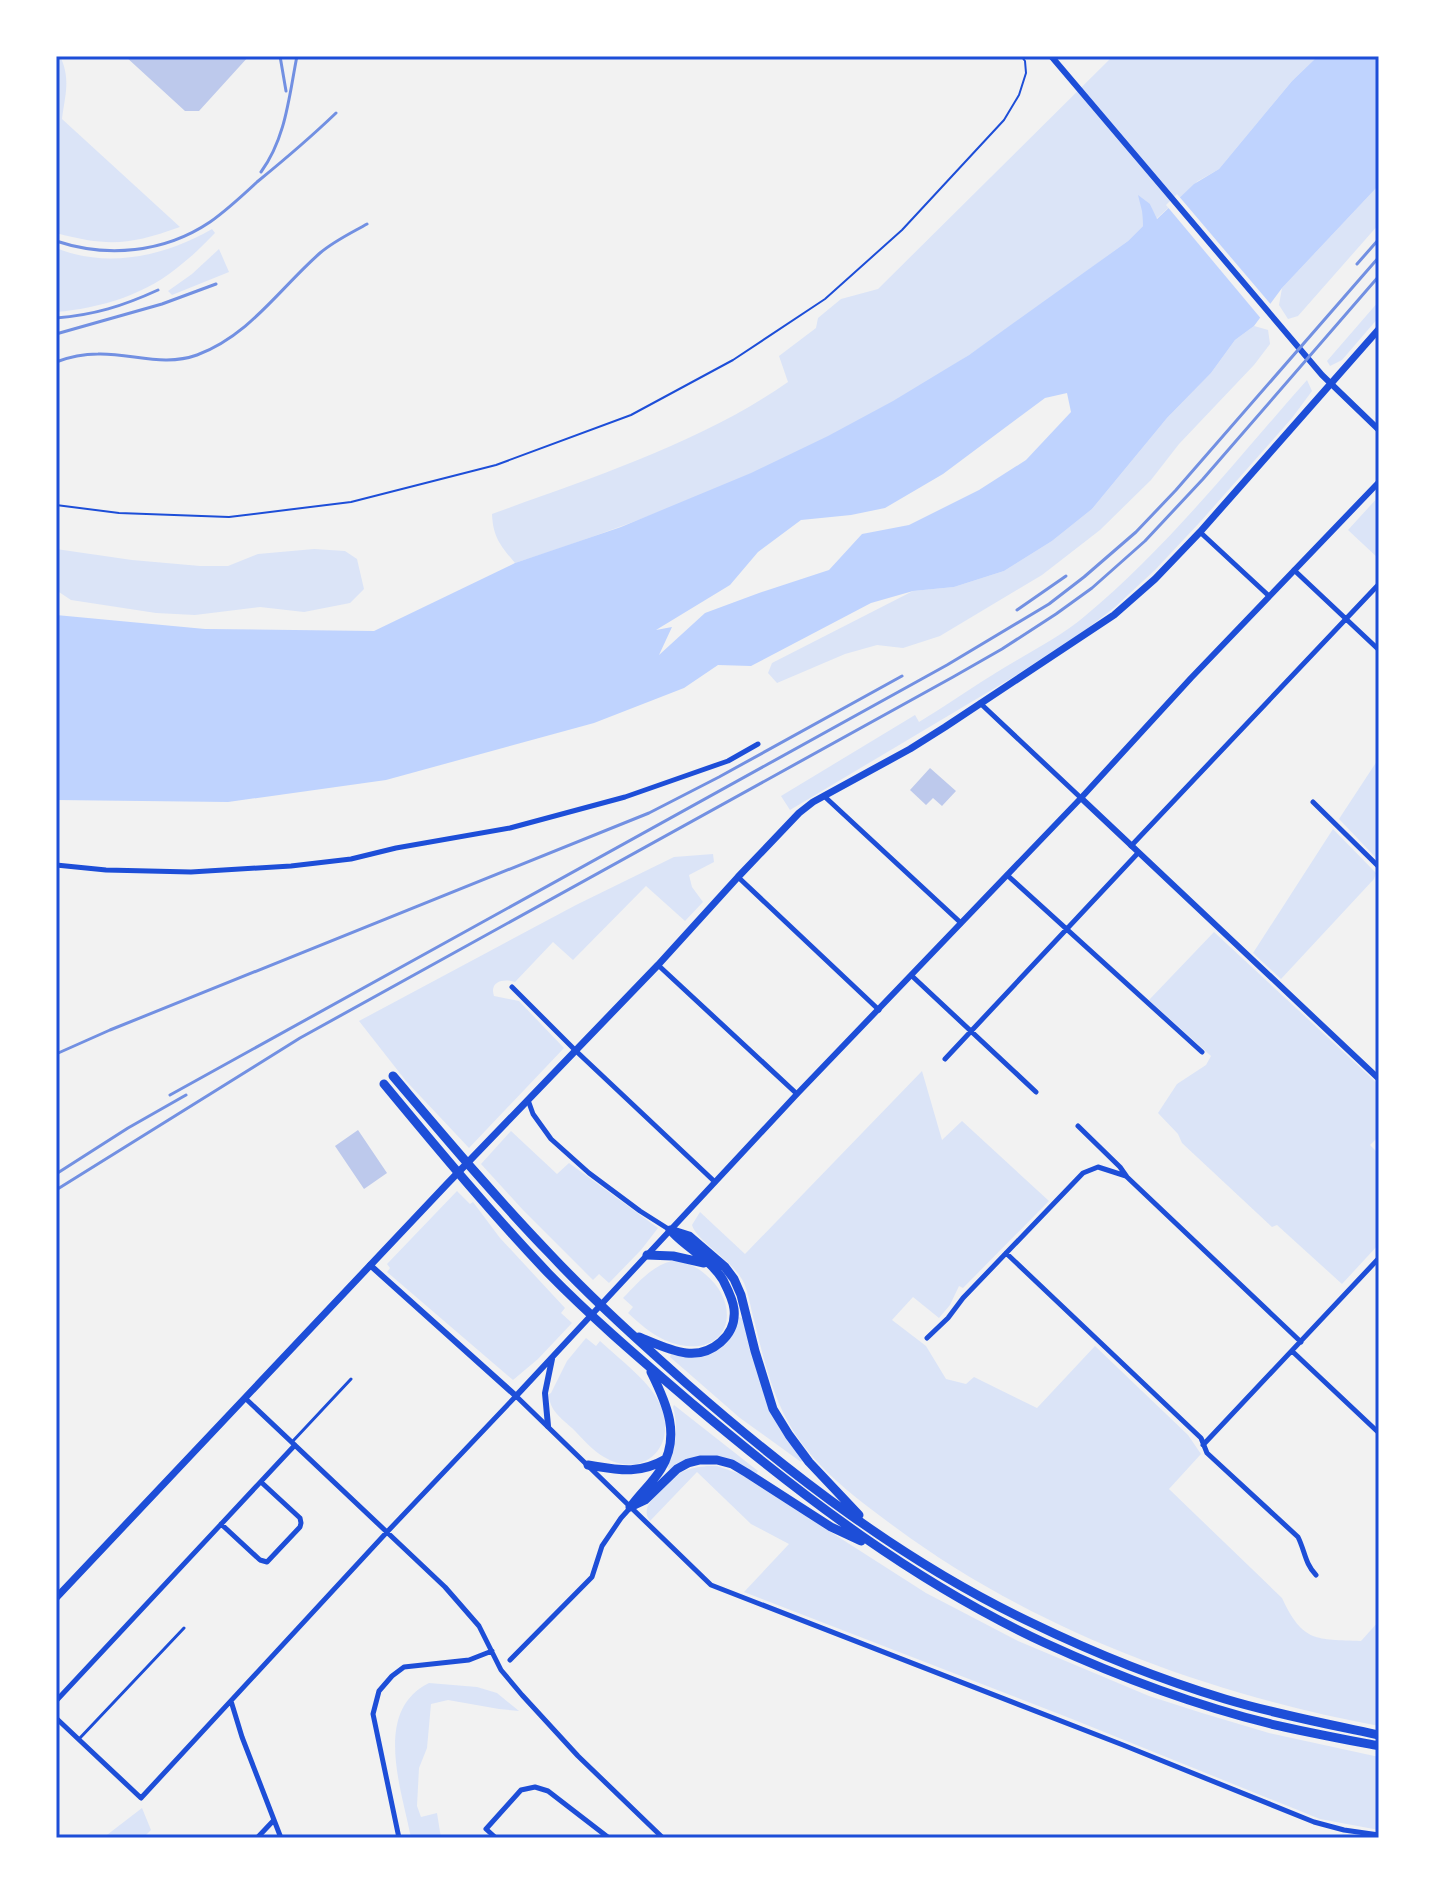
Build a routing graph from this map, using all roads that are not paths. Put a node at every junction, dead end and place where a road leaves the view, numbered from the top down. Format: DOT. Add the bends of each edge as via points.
graph roads {
  1 [pos="1051,56"];
  2 [pos="1379,329"];
  3 [pos="1330,384"];
  4 [pos="1379,430"];
  5 [pos="1379,482"];
  6 [pos="1200,532"];
  7 [pos="1294,570"];
  8 [pos="1379,584"];
  9 [pos="1269,596"];
  10 [pos="1347,618"];
  11 [pos="1379,650"];
  12 [pos="980,702"];
  13 [pos="758,744"];
  14 [pos="824,796"];
  15 [pos="1081,798"];
  16 [pos="1313,802"];
  17 [pos="1131,846"];
  18 [pos="1138,853"];
  19 [pos="56,865"];
  20 [pos="1379,867"];
  21 [pos="1007,875"];
  22 [pos="738,877"];
  23 [pos="961,923"];
  24 [pos="1066,930"];
  25 [pos="658,965"];
  26 [pos="912,976"];
  27 [pos="512,987"];
  28 [pos="879,1010"];
  29 [pos="970,1031"];
  30 [pos="576,1051"];
  31 [pos="1202,1052"];
  32 [pos="945,1059"];
  33 [pos="393,1076"];
  34 [pos="1379,1079"];
  35 [pos="384,1084"];
  36 [pos="1036,1092"];
  37 [pos="797,1094"];
  38 [pos="528,1100"];
  39 [pos="1078,1126"];
  40 [pos="1127,1177"];
  41 [pos="715,1182"];
  42 [pos="670,1230"];
  43 [pos="1006,1253"];
  44 [pos="647,1255"];
  45 [pos="1379,1258"];
  46 [pos="370,1265"];
  47 [pos="711,1265"];
  48 [pos="632,1335"];
  49 [pos="927,1338"];
  50 [pos="1301,1342"];
  51 [pos="1293,1352"];
  52 [pos="553,1355"];
  53 [pos="648,1365"];
  54 [pos="351,1379"];
  55 [pos="516,1396"];
  56 [pos="245,1398"];
  57 [pos="548,1426"];
  58 [pos="1379,1433"];
  59 [pos="294,1444"];
  60 [pos="1203,1445"];
  61 [pos="666,1459"];
  62 [pos="588,1465"];
  63 [pos="261,1482"];
  64 [pos="630,1507"];
  65 [pos="221,1524"];
  66 [pos="387,1532"];
  67 [pos="875,1532"];
  68 [pos="885,1551"];
  69 [pos="1316,1575"];
  70 [pos="56,1598"];
  71 [pos="184,1628"];
  72 [pos="492,1651"];
  73 [pos="510,1660"];
  74 [pos="231,1700"];
  75 [pos="56,1701"];
  76 [pos="56,1718"];
  77 [pos="1379,1735"];
  78 [pos="79,1740"];
  79 [pos="1379,1746"];
  80 [pos="274,1820"];
  81 [pos="1379,1835"];
  82 [pos="257,1838"];
  83 [pos="281,1838"];
  84 [pos="399,1838"];
  85 [pos="496,1838"];
  86 [pos="609,1838"];
  87 [pos="663,1838"];
  1 -- 3 [label="street"];
  2 -- 3 [label="main road"];
  3 -- 4 [label="street"];
  3 -- 6 [label="main road"];
  5 -- 7 [label="street"];
  6 -- 9 [label="street"];
  6 -- 12 [label="main road" via="1114,615"];
  7 -- 9 [label="street"];
  7 -- 10 [label="street"];
  8 -- 10 [label="street"];
  9 -- 15 [label="street"];
  10 -- 11 [label="street"];
  10 -- 17 [label="street"];
  12 -- 14 [label="main road" via="910,749"];
  12 -- 15 [label="street"];
  13 -- 19 [label="street" via="728,761 625,797 510,828 351,859 191,872"];
  14 -- 22 [label="main road" via="799,813"];
  14 -- 23 [label="street"];
  15 -- 17 [label="street"];
  15 -- 21 [label="street"];
  16 -- 20 [label="street"];
  17 -- 18 [label="street"];
  18 -- 24 [label="street"];
  18 -- 34 [label="street"];
  21 -- 23 [label="street"];
  21 -- 24 [label="street"];
  22 -- 25 [label="main road"];
  22 -- 28 [label="street"];
  23 -- 26 [label="street"];
  24 -- 29 [label="street"];
  24 -- 31 [label="street"];
  25 -- 30 [label="main road"];
  25 -- 37 [label="street"];
  26 -- 28 [label="street"];
  26 -- 29 [label="street"];
  27 -- 30 [label="street"];
  28 -- 37 [label="street"];
  29 -- 32 [label="street"];
  29 -- 36 [label="street"];
  30 -- 38 [label="main road"];
  30 -- 41 [label="street"];
  33 -- 48 [label="highway" via="491,1190"];
  35 -- 53 [label="highway" via="509,1231"];
  37 -- 41 [label="street"];
  38 -- 42 [label="street" via="551,1139"];
  38 -- 46 [label="main road"];
  39 -- 40 [label="street"];
  40 -- 43 [label="street" via="1098,1167 1083,1173"];
  40 -- 50 [label="street"];
  41 -- 42 [label="street"];
  42 -- 44 [label="street"];
  42 -- 47 [label="highway"];
  42 -- 67 [label="highway" via="689,1236 734,1279 773,1409 809,1462"];
  43 -- 49 [label="street"];
  43 -- 60 [label="street"];
  44 -- 47 [label="highway"];
  44 -- 52 [label="street"];
  45 -- 50 [label="street"];
  46 -- 55 [label="street"];
  46 -- 56 [label="main road"];
  47 -- 48 [label="highway" via="734,1309 733,1323 718,1345 685,1353"];
  48 -- 67 [label="highway" via="751,1440"];
  50 -- 51 [label="street"];
  51 -- 58 [label="street"];
  51 -- 60 [label="street"];
  52 -- 55 [label="street"];
  52 -- 57 [label="street" via="545,1393"];
  53 -- 61 [label="highway" via="673,1430"];
  53 -- 68 [label="highway" via="762,1462"];
  54 -- 59 [label="lane"];
  55 -- 57 [label="street"];
  55 -- 66 [label="street"];
  56 -- 59 [label="street"];
  56 -- 70 [label="main road"];
  57 -- 62 [label="street"];
  59 -- 63 [label="street"];
  59 -- 66 [label="street"];
  60 -- 69 [label="street" via="1298,1537"];
  61 -- 62 [label="highway" via="634,1471"];
  61 -- 64 [label="highway"];
  62 -- 64 [label="street"];
  63 -- 65 [label="street"];
  63 -- 65 [label="street" via="301,1523 267,1562"];
  64 -- 68 [label="highway" via="688,1463 717,1460 732,1464 831,1527"];
  64 -- 73 [label="street" via="602,1546 592,1577"];
  64 -- 81 [label="street" via="721,1590 1314,1822"];
  65 -- 75 [label="street"];
  66 -- 72 [label="street" via="445,1587 479,1626"];
  66 -- 74 [label="street"];
  67 -- 77 [label="highway" via="978,1595 1107,1656 1224,1699"];
  68 -- 79 [label="highway" via="992,1616 1116,1673 1271,1724"];
  71 -- 78 [label="lane"];
  72 -- 84 [label="street" via="469,1660 404,1667 379,1691 373,1714"];
  72 -- 87 [label="street" via="501,1670 541,1716"];
  74 -- 78 [label="street" via="141,1798"];
  74 -- 80 [label="street"];
  76 -- 78 [label="street"];
  80 -- 82 [label="street"];
  80 -- 83 [label="street"];
  85 -- 86 [label="street" via="486,1829 521,1790 535,1787 548,1791"];
}
